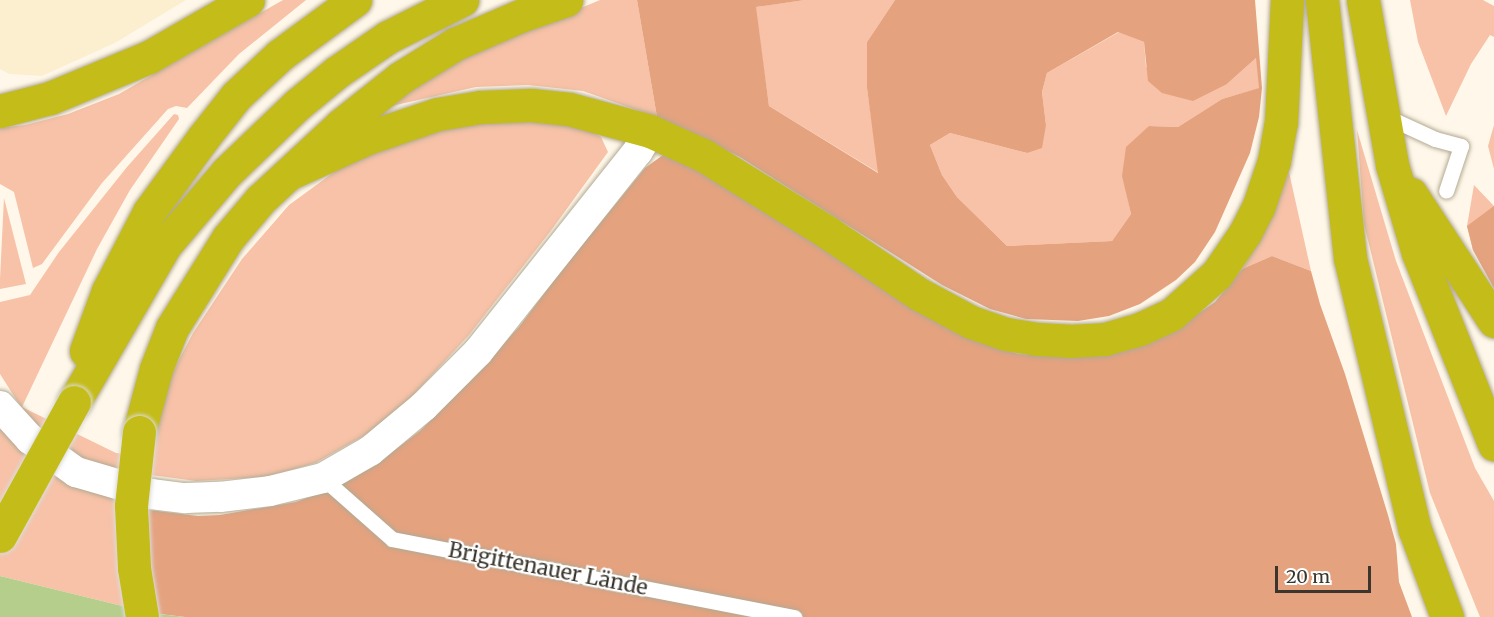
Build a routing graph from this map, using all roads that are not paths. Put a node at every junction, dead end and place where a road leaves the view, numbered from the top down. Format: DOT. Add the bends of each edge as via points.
graph roads {
  1 [pos="248,0"];
  2 [pos="355,0"];
  3 [pos="462,0"];
  4 [pos="566,0"];
  5 [pos="1364,7"];
  6 [pos="1286,8"];
  7 [pos="1322,8"];
  8 [pos="0,111"];
  9 [pos="1383,115"];
  10 [pos="650,131"];
  11 [pos="1392,165"];
  12 [pos="290,173"];
  13 [pos="1446,191"];
  14 [pos="1494,321"];
  15 [pos="74,402"];
  16 [pos="0,406"];
  17 [pos="1494,444"];
  18 [pos="322,478"];
  19 [pos="0,536"];
  20 [pos="142,617"];
  21 [pos="795,617"];
  22 [pos="1447,617"];
  1 -- 8 [label="highway" via="149,57 50,99"];
  2 -- 15 [label="highway" via="280,55 236,96 149,212 108,291 87,346"];
  3 -- 15 [label="highway" via="388,37 337,72 227,172 165,245"];
  4 -- 12 [label="highway" via="455,44 400,78 340,125"];
  5 -- 9 [label="highway"];
  6 -- 10 [label="highway" via="1281,123 1274,161 1258,208 1232,256 1195,296 1172,314 1105,339 1069,341 1006,334 971,322 919,294 744,179"];
  7 -- 22 [label="highway" via="1350,258 1415,530"];
  9 -- 11 [label="highway"];
  9 -- 13 [label="lane" via="1435,139 1461,146"];
  10 -- 12 [label="highway" via="569,109 531,105 480,107 407,124"];
  10 -- 18 [label="street" via="478,352 424,406 370,451"];
  11 -- 14 [label="highway"];
  11 -- 17 [label="highway" via="1418,253"];
  12 -- 20 [label="highway, bridge" via="260,200 228,238 172,328 156,369 139,432 131,506 134,568"];
  15 -- 19 [label="highway, bridge"];
  16 -- 18 [label="street" via="30,439 76,472 151,494 220,496 270,491"];
  18 -- 21 [label="lane, Brigittenauer Lände" via="392,539"];
}
